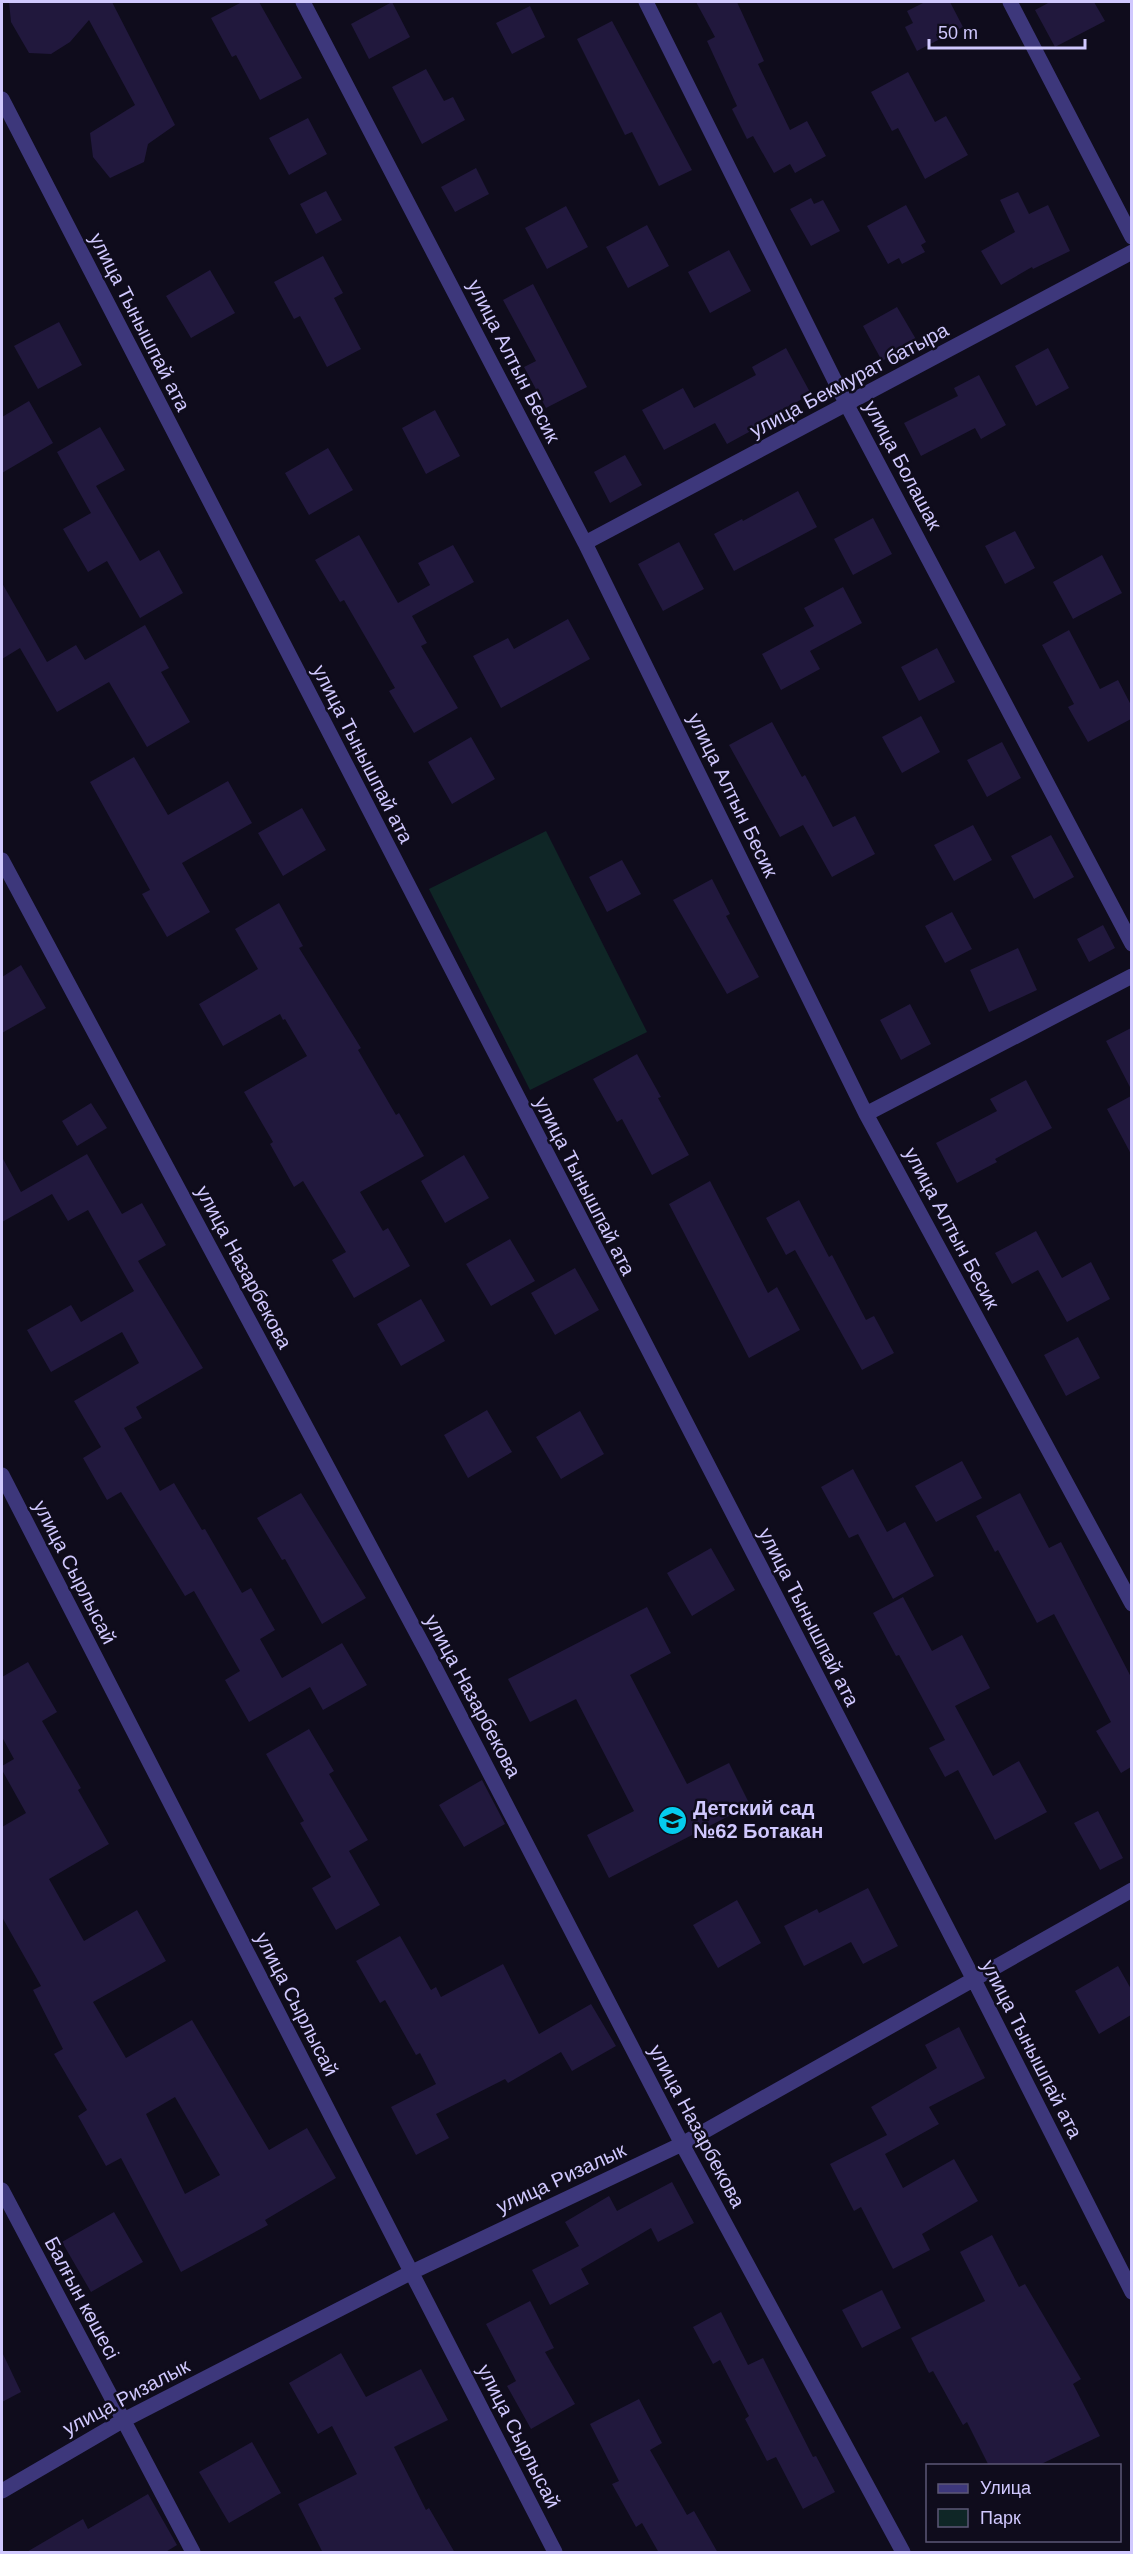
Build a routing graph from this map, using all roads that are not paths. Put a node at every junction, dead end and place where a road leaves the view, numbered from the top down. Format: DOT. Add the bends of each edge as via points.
graph roads {
  1 [pos="303,2"];
  2 [pos="646,2"];
  3 [pos="1010,2"];
  4 [pos="2,99"];
  5 [pos="1131,237"];
  6 [pos="1131,252"];
  7 [pos="847,405"];
  8 [pos="585,543"];
  9 [pos="2,860"];
  10 [pos="1131,944"];
  11 [pos="1131,976"];
  12 [pos="866,1114"];
  13 [pos="2,1475"];
  14 [pos="1131,1604"];
  15 [pos="1131,1890"];
  16 [pos="973,1978"];
  17 [pos="682,2144"];
  18 [pos="2,2190"];
  19 [pos="410,2273"];
  20 [pos="1131,2292"];
  21 [pos="122,2421"];
  22 [pos="2,2491"];
  23 [pos="193,2553"];
  24 [pos="555,2553"];
  25 [pos="903,2553"];
  1 -- 8 [label="street, улица Алтын Бесик"];
  2 -- 7 [label="street, улица Болашак"];
  3 -- 5 [label="street"];
  4 -- 16 [label="street, улица Тынышпай ата"];
  6 -- 7 [label="street, улица Бекмурат батыра"];
  7 -- 8 [label="street, улица Бекмурат батыра"];
  7 -- 10 [label="street, улица Болашак"];
  8 -- 12 [label="street, улица Алтын Бесик"];
  9 -- 17 [label="street, улица Назарбекова" via="431,1660"];
  11 -- 12 [label="street"];
  12 -- 14 [label="street, улица Алтын Бесик"];
  13 -- 19 [label="street, улица Сырлысай"];
  15 -- 16 [label="street, улица Ризалык"];
  16 -- 17 [label="street, улица Ризалык"];
  16 -- 20 [label="street, улица Тынышпай ата"];
  17 -- 19 [label="street, улица Ризалык"];
  17 -- 25 [label="street, улица Назарбекова"];
  18 -- 21 [label="street, Балғын көшесі"];
  19 -- 21 [label="street, улица Ризалык"];
  19 -- 24 [label="street, улица Сырлысай"];
  21 -- 22 [label="street, улица Ризалык"];
  21 -- 23 [label="street, Балғын көшесі"];
}
